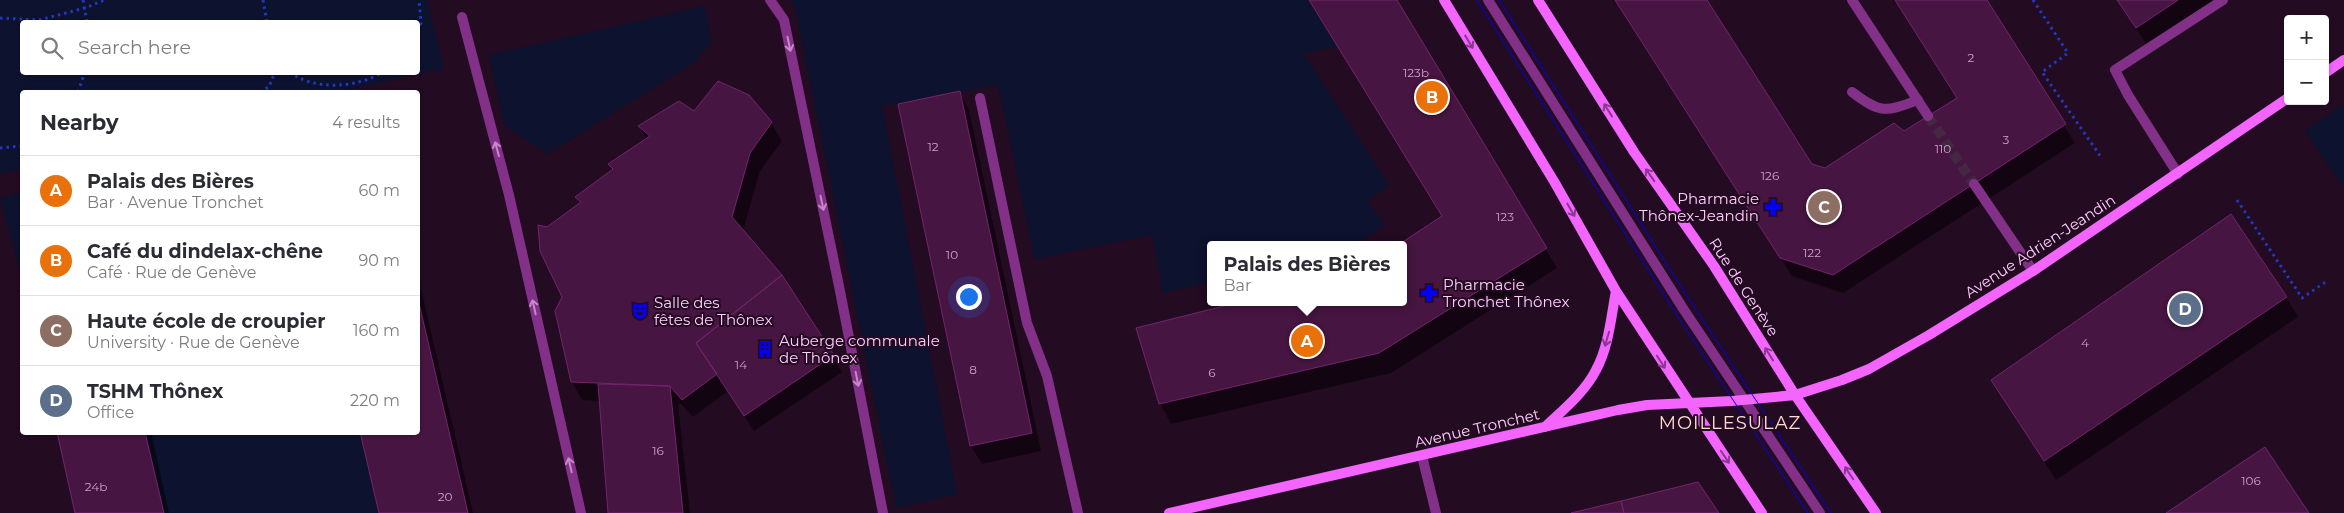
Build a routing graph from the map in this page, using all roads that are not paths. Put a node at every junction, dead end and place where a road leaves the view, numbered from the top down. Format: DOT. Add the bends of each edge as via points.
graph roads {
  1 [pos="770,0"];
  2 [pos="1444,0"];
  3 [pos="1488,0"];
  4 [pos="1538,0"];
  5 [pos="1852,0"];
  6 [pos="2223,0"];
  7 [pos="462,17"];
  8 [pos="2344,60"];
  9 [pos="2329,69"];
  10 [pos="1852,92"];
  11 [pos="980,98"];
  12 [pos="1918,100"];
  13 [pos="2284,101"];
  14 [pos="1928,116"];
  15 [pos="2178,174"];
  16 [pos="1974,184"];
  17 [pos="2033,271"];
  18 [pos="1616,291"];
  19 [pos="1795,395"];
  20 [pos="1743,400"];
  21 [pos="1688,402"];
  22 [pos="1545,427"];
  23 [pos="1422,456"];
  24 [pos="581,513"];
  25 [pos="883,513"];
  26 [pos="1078,513"];
  27 [pos="1169,513"];
  28 [pos="1436,513"];
  29 [pos="1762,513"];
  30 [pos="1820,513"];
  31 [pos="1876,513"];
  1 -- 25 [label="street, one-way" via="784,20 840,286"];
  2 -- 18 [label="main road, one-way"];
  3 -- 20 [label="street"];
  19 -- 4 [label="main road, Rue de Genève, one-way"];
  5 -- 12 [label="street"];
  6 -- 15 [label="street" via="2115,70"];
  24 -- 7 [label="street, one-way" via="509,195"];
  8 -- 9 [label="main road"];
  10 -- 12 [label="street" via="1870,105 1888,110"];
  11 -- 26 [label="street" via="1027,323 1047,376"];
  12 -- 14 [label="street"];
  13 -- 15 [label="main road, Avenue Adrien-Jeandin"];
  15 -- 17 [label="main road, Avenue Adrien-Jeandin"];
  16 -- 17 [label="street"];
  17 -- 19 [label="main road, Avenue Adrien-Jeandin" via="1869,369"];
  18 -- 21 [label="main road, one-way"];
  18 -- 22 [label="main road, one-way" via="1609,331 1596,370 1583,389"];
  19 -- 20 [label="main road, Avenue Tronchet"];
  31 -- 19 [label="main road, Rue de Genève, one-way"];
  20 -- 21 [label="main road, Avenue Tronchet"];
  20 -- 30 [label="street"];
  21 -- 22 [label="main road, Avenue Tronchet" via="1647,405"];
  21 -- 29 [label="main road, one-way"];
  22 -- 23 [label="main road, Avenue Tronchet"];
  23 -- 27 [label="main road, Avenue Tronchet"];
  23 -- 28 [label="street"];
}
